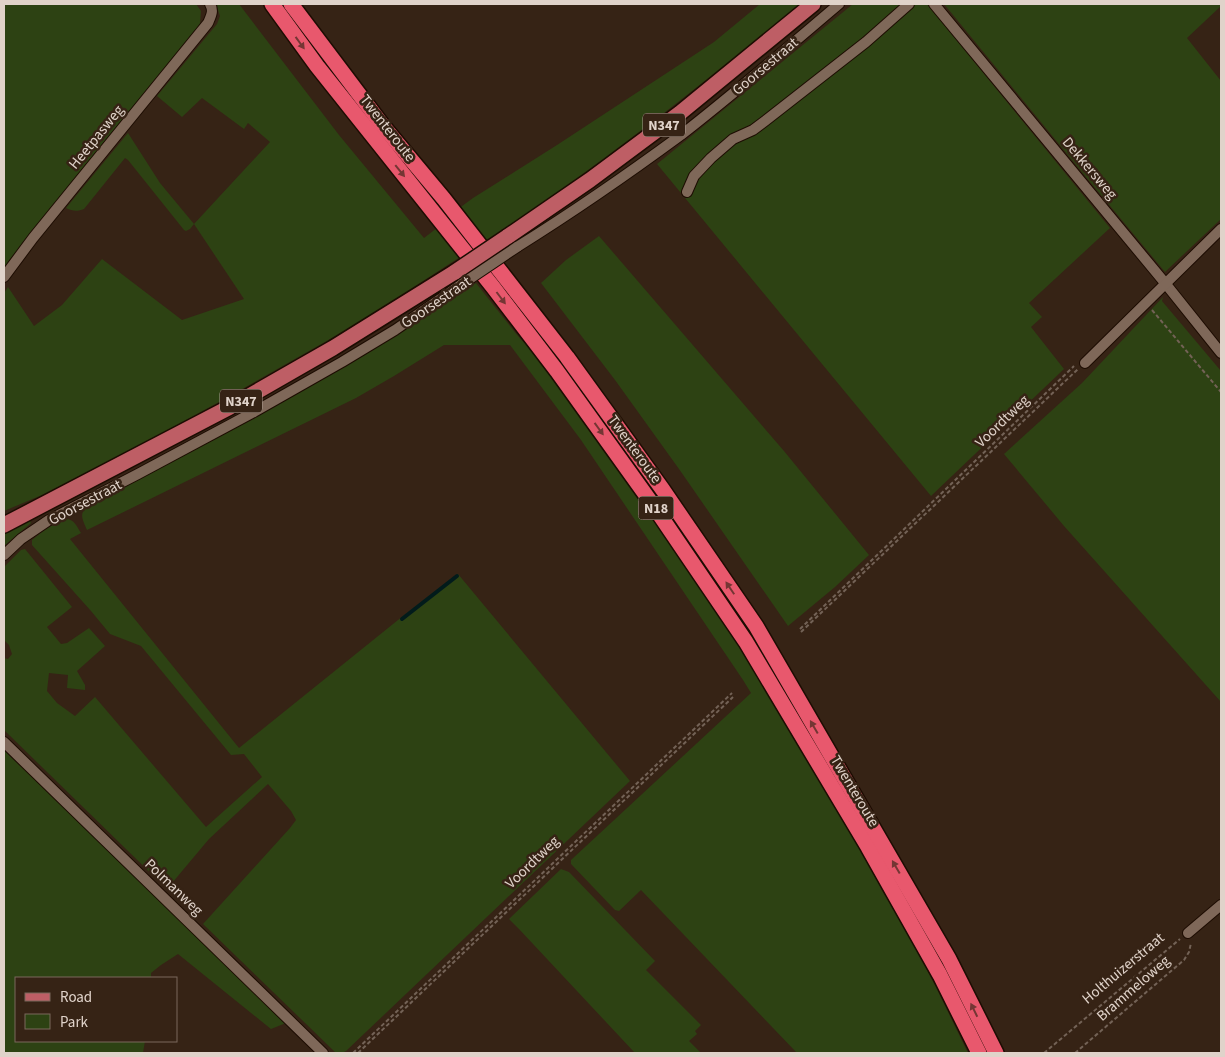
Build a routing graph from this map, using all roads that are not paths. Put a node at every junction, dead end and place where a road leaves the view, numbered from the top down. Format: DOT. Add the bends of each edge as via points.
graph roads {
  1 [pos="210,4"];
  2 [pos="272,4"];
  3 [pos="291,4"];
  4 [pos="813,4"];
  5 [pos="839,4"];
  6 [pos="909,4"];
  7 [pos="934,4"];
  8 [pos="687,192"];
  9 [pos="1221,229"];
  10 [pos="512,242"];
  11 [pos="4,277"];
  12 [pos="458,278"];
  13 [pos="1165,283"];
  14 [pos="1221,353"];
  15 [pos="1085,362"];
  16 [pos="4,525"];
  17 [pos="4,555"];
  18 [pos="4,742"];
  19 [pos="1221,905"];
  20 [pos="1188,933"];
  21 [pos="323,1053"];
  22 [pos="978,1053"];
  23 [pos="996,1053"];
  1 -- 11 [label="street, Heetpasweg" via="212,15 208,23"];
  2 -- 22 [label="highway, Twenteroute / N18, one-way" via="329,82 557,371 654,505 746,642 868,847 940,975"];
  23 -- 3 [label="highway, Twenteroute / N18, one-way" via="949,959 756,626 567,358"];
  4 -- 10 [label="main road, Goorsestraat / N347" via="680,113"];
  5 -- 10 [label="street, Goorsestraat" via="681,134 564,218"];
  6 -- 8 [label="street" via="765,121 733,139 694,176"];
  7 -- 13 [label="street, Dekkersweg"];
  9 -- 13 [label="street"];
  10 -- 12 [label="main road, Goorsestraat / N347, bridge"];
  12 -- 16 [label="main road, Goorsestraat / N347" via="230,407"];
  12 -- 17 [label="street, Goorsestraat" via="394,330 342,362 262,408 49,520"];
  13 -- 14 [label="street, Dekkersweg"];
  13 -- 15 [label="street"];
  18 -- 21 [label="street, Polmanweg"];
  19 -- 20 [label="street, Holthuizerstraat"];
}
